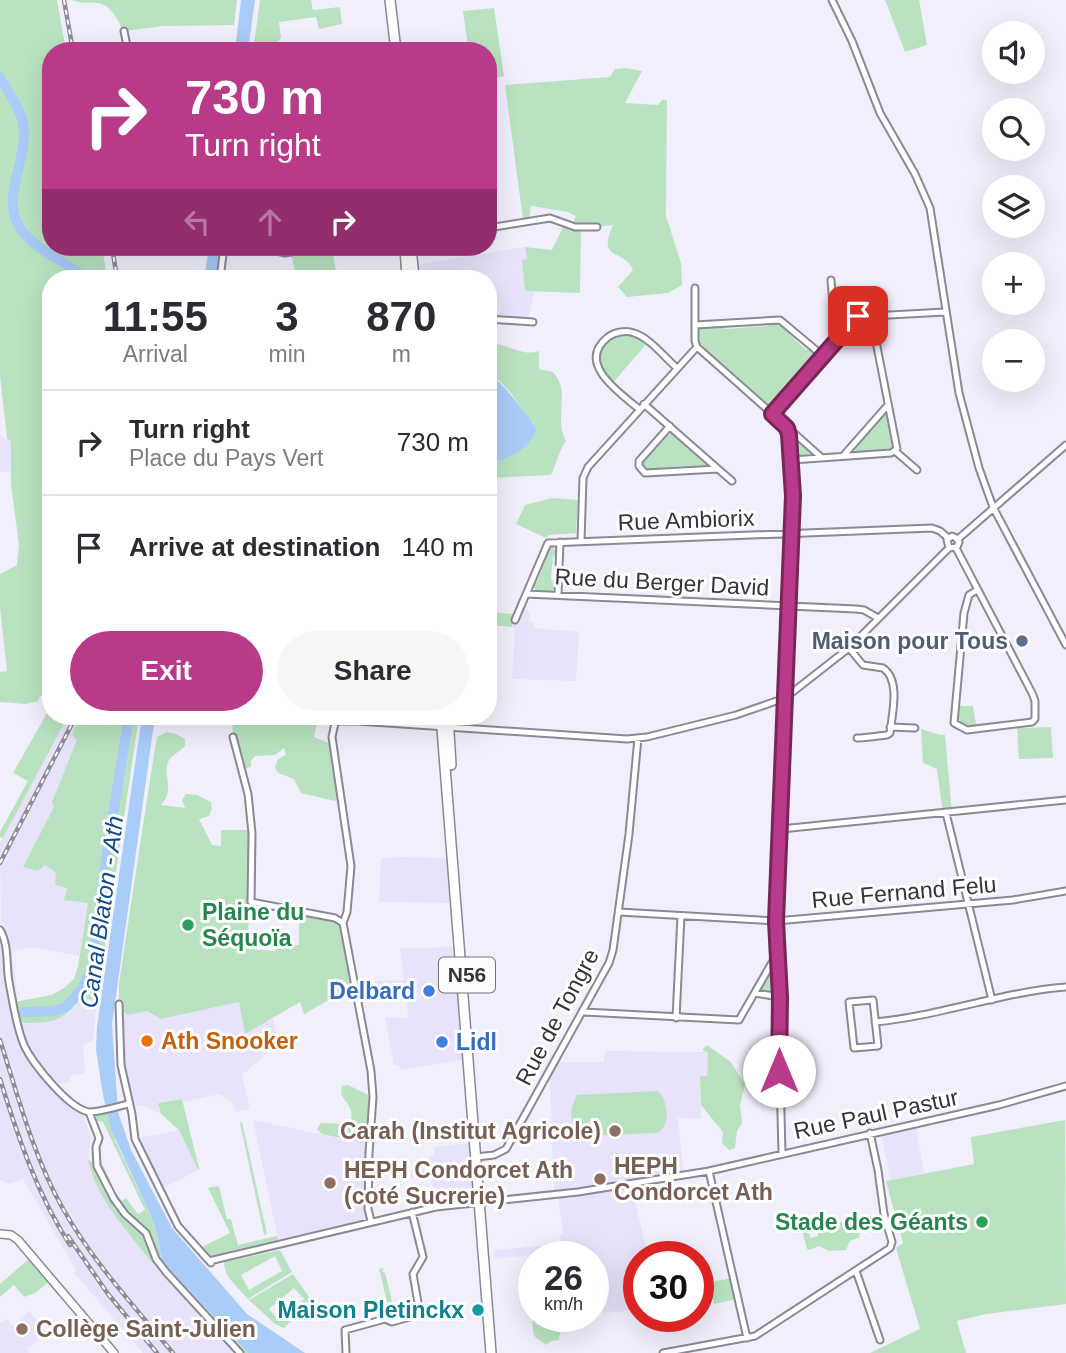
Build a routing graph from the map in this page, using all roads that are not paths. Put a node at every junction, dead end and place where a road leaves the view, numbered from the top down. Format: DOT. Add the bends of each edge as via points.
graph roads {
  1 [pos="389,0"];
  2 [pos="832,0"];
  3 [pos="124,31"];
  4 [pos="126,42"];
  5 [pos="391,42"];
  6 [pos="395,42"];
  7 [pos="497,227"];
  8 [pos="597,227"];
  9 [pos="831,280"];
  10 [pos="695,288"];
  11 [pos="945,312"];
  12 [pos="858,316"];
  13 [pos="871,316"];
  14 [pos="835,318"];
  15 [pos="497,320"];
  16 [pos="533,322"];
  17 [pos="695,325"];
  18 [pos="836,342"];
  19 [pos="697,347"];
  20 [pos="822,356"];
  21 [pos="677,368"];
  22 [pos="888,405"];
  23 [pos="641,407"];
  24 [pos="772,414"];
  25 [pos="670,426"];
  26 [pos="787,428"];
  27 [pos="1066,445"];
  28 [pos="895,451"];
  29 [pos="844,456"];
  30 [pos="821,457"];
  31 [pos="792,460"];
  32 [pos="718,469"];
  33 [pos="917,470"];
  34 [pos="732,481"];
  35 [pos="993,507"];
  36 [pos="792,533"];
  37 [pos="948,538"];
  38 [pos="958,539"];
  39 [pos="581,541"];
  40 [pos="560,542"];
  41 [pos="953,548"];
  42 [pos="977,590"];
  43 [pos="526,594"];
  44 [pos="558,594"];
  45 [pos="790,606"];
  46 [pos="878,618"];
  47 [pos="515,620"];
  48 [pos="1066,646"];
  49 [pos="849,648"];
  50 [pos="785,698"];
  51 [pos="335,725"];
  52 [pos="444,725"];
  53 [pos="470,725"];
  54 [pos="890,726"];
  55 [pos="915,728"];
  56 [pos="233,737"];
  57 [pos="638,738"];
  58 [pos="858,738"];
  59 [pos="1066,800"];
  60 [pos="946,813"];
  61 [pos="781,829"];
  62 [pos="1066,891"];
  63 [pos="968,904"];
  64 [pos="619,912"];
  65 [pos="681,916"];
  66 [pos="776,921"];
  67 [pos="343,923"];
  68 [pos="0,930"];
  69 [pos="778,952"];
  70 [pos="1066,987"];
  71 [pos="755,993"];
  72 [pos="780,997"];
  73 [pos="992,1000"];
  74 [pos="119,1004"];
  75 [pos="584,1012"];
  76 [pos="676,1018"];
  77 [pos="875,1022"];
  78 [pos="1066,1086"];
  79 [pos="128,1104"];
  80 [pos="89,1112"];
  81 [pos="870,1133"];
  82 [pos="782,1153"];
  83 [pos="478,1157"];
  84 [pos="709,1171"];
  85 [pos="482,1203"];
  86 [pos="412,1212"];
  87 [pos="371,1221"];
  88 [pos="0,1234"];
  89 [pos="856,1271"];
  90 [pos="747,1338"];
  91 [pos="880,1340"];
  92 [pos="114,1353"];
  93 [pos="240,1353"];
  94 [pos="346,1353"];
  95 [pos="491,1353"];
  96 [pos="497,1353"];
  97 [pos="663,1353"];
  1 -- 5 [label="main road"];
  1 -- 6 [label="main road"];
  2 -- 11 [label="street" via="880,113 930,208"];
  3 -- 4 [label="street"];
  7 -- 8 [label="street" via="550,218 575,227"];
  9 -- 14 [label="street"];
  10 -- 17 [label="street"];
  11 -- 13 [label="street"];
  11 -- 35 [label="street" via="963,412"];
  12 -- 13 [label="street"];
  12 -- 14 [label="street"];
  12 -- 18 [label="street"];
  13 -- 22 [label="street"];
  14 -- 18 [label="street"];
  15 -- 16 [label="street"];
  17 -- 19 [label="street"];
  17 -- 20 [label="street" via="780,320"];
  18 -- 20 [label="street"];
  19 -- 21 [label="street"];
  19 -- 24 [label="street"];
  20 -- 24 [label="street"];
  21 -- 23 [label="street"];
  21 -- 23 [label="street" via="633,332 615,333 603,342 597,356 599,371"];
  22 -- 28 [label="street"];
  22 -- 29 [label="street"];
  23 -- 25 [label="street"];
  23 -- 39 [label="street" via="585,472"];
  24 -- 26 [label="street"];
  25 -- 32 [label="street"];
  25 -- 32 [label="street" via="639,461 641,470"];
  26 -- 30 [label="street"];
  26 -- 31 [label="street"];
  27 -- 35 [label="street"];
  28 -- 29 [label="street"];
  28 -- 33 [label="street"];
  29 -- 30 [label="street"];
  30 -- 31 [label="street"];
  31 -- 36 [label="street"];
  32 -- 34 [label="street"];
  35 -- 38 [label="street"];
  35 -- 48 [label="street"];
  36 -- 37 [label="street, Rue Ambiorix" via="932,528"];
  36 -- 39 [label="street, Rue Ambiorix"];
  36 -- 45 [label="street"];
  37 -- 38 [label="street"];
  37 -- 41 [label="street" via="946,543"];
  38 -- 41 [label="street"];
  39 -- 40 [label="street, Rue Ambiorix"];
  40 -- 43 [label="street" via="548,543"];
  40 -- 44 [label="street"];
  41 -- 42 [label="street"];
  41 -- 46 [label="street"];
  42 -- 42 [label="street" via="969,594 964,612 953,716 957,726 967,730 1029,723 1035,719 1032,693"];
  43 -- 44 [label="street, Rue du Berger David"];
  43 -- 47 [label="street"];
  44 -- 45 [label="street, Rue du Berger David"];
  45 -- 46 [label="street, Rue du Berger David" via="864,610"];
  45 -- 50 [label="street"];
  46 -- 49 [label="street"];
  49 -- 50 [label="street"];
  49 -- 54 [label="street" via="863,665 883,668 891,675"];
  50 -- 57 [label="street" via="736,715"];
  50 -- 61 [label="street"];
  51 -- 67 [label="street" via="332,737 351,866"];
  52 -- 83 [label="main road, N56"];
  53 -- 57 [label="street"];
  54 -- 55 [label="street"];
  54 -- 58 [label="street" via="887,735"];
  56 -- 67 [label="street" via="250,808 251,902"];
  57 -- 64 [label="street, Rue de Tongre"];
  59 -- 60 [label="street"];
  60 -- 61 [label="street"];
  60 -- 63 [label="street"];
  61 -- 66 [label="street"];
  62 -- 63 [label="street, Rue Fernand Felu"];
  63 -- 66 [label="street, Rue Fernand Felu"];
  63 -- 73 [label="street"];
  64 -- 65 [label="street, Rue Fernand Felu"];
  64 -- 75 [label="street, Rue de Tongre" via="609,963"];
  65 -- 66 [label="street, Rue Fernand Felu"];
  65 -- 76 [label="street"];
  66 -- 69 [label="street"];
  67 -- 87 [label="street" via="371,1071"];
  68 -- 80 [label="street" via="26,1049 68,1100"];
  69 -- 71 [label="street"];
  69 -- 72 [label="street"];
  70 -- 73 [label="street"];
  71 -- 72 [label="street"];
  71 -- 76 [label="street" via="739,1020"];
  72 -- 82 [label="street"];
  73 -- 77 [label="street"];
  74 -- 79 [label="street"];
  75 -- 76 [label="street"];
  75 -- 83 [label="street, Rue de Tongre" via="506,1149"];
  77 -- 77 [label="street" via="873,1000 849,1002 854,1048 878,1046"];
  78 -- 81 [label="street, Rue Paul Pastur"];
  79 -- 80 [label="street"];
  79 -- 87 [label="street, Rue Paul Pastur" via="138,1149 167,1206 210,1262"];
  80 -- 93 [label="street" via="99,1138 95,1159 114,1199 146,1233 166,1272"];
  81 -- 82 [label="street, Rue Paul Pastur"];
  81 -- 89 [label="street" via="891,1245"];
  82 -- 84 [label="street, Rue Paul Pastur"];
  83 -- 85 [label="main road, N56"];
  84 -- 85 [label="street, Rue Paul Pastur"];
  84 -- 90 [label="street"];
  85 -- 86 [label="street, Rue Paul Pastur"];
  85 -- 95 [label="main road, N56"];
  85 -- 96 [label="main road, N56"];
  86 -- 87 [label="street, Rue Paul Pastur"];
  86 -- 94 [label="street" via="423,1257 413,1274 421,1314 345,1330"];
  88 -- 92 [label="street" via="18,1240"];
  89 -- 90 [label="street"];
  89 -- 91 [label="street"];
  90 -- 97 [label="street"];
}
